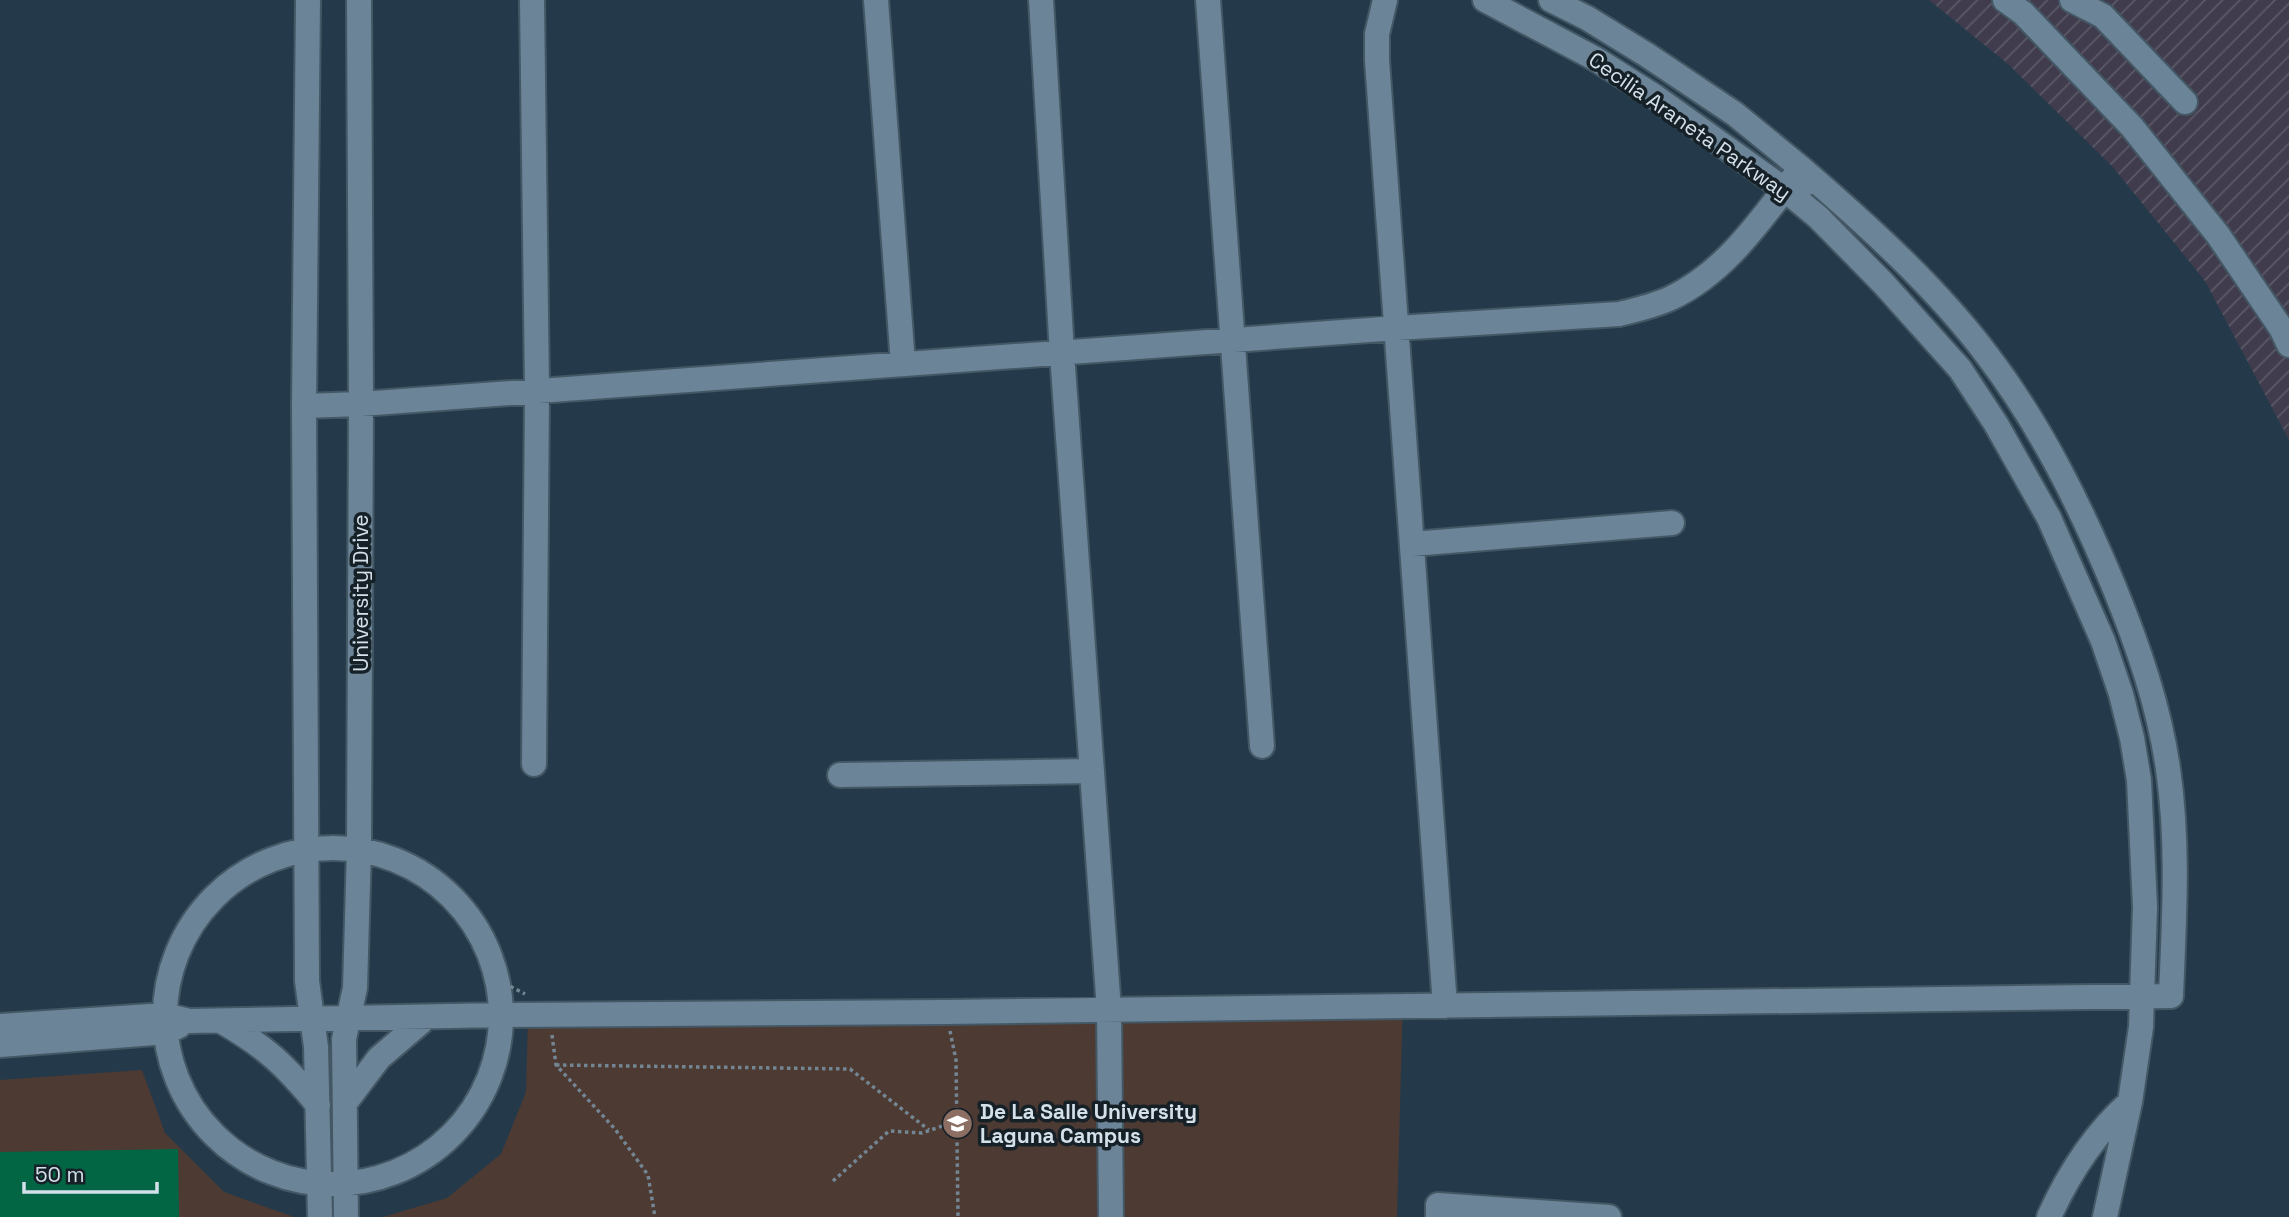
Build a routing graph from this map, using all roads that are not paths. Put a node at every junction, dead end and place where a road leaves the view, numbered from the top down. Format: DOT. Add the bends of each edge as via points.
graph roads {
  1 [pos="308,0"];
  2 [pos="359,0"];
  3 [pos="532,0"];
  4 [pos="877,0"];
  5 [pos="1041,0"];
  6 [pos="1208,0"];
  7 [pos="1385,0"];
  8 [pos="1485,0"];
  9 [pos="1551,0"];
  10 [pos="2072,0"];
  11 [pos="2018,4"];
  12 [pos="2185,102"];
  13 [pos="1801,168"];
  14 [pos="1784,189"];
  15 [pos="1818,217"];
  16 [pos="1397,328"];
  17 [pos="2286,332"];
  18 [pos="1233,340"];
  19 [pos="1062,353"];
  20 [pos="903,364"];
  21 [pos="537,391"];
  22 [pos="361,404"];
  23 [pos="304,406"];
  24 [pos="1672,523"];
  25 [pos="1412,544"];
  26 [pos="1262,746"];
  27 [pos="534,764"];
  28 [pos="1092,771"];
  29 [pos="840,775"];
  30 [pos="308,849"];
  31 [pos="359,849"];
  32 [pos="2143,996"];
  33 [pos="1445,1006"];
  34 [pos="1109,1010"];
  35 [pos="502,1015"];
  36 [pos="427,1017"];
  37 [pos="349,1018"];
  38 [pos="312,1019"];
  39 [pos="220,1021"];
  40 [pos="166,1023"];
  41 [pos="0,1026"];
  42 [pos="0,1045"];
  43 [pos="2130,1102"];
  44 [pos="345,1103"];
  45 [pos="318,1105"];
  46 [pos="2089,1147"];
  47 [pos="2119,1154"];
  48 [pos="320,1185"];
  49 [pos="346,1185"];
  50 [pos="320,1217"];
  51 [pos="346,1217"];
  52 [pos="1111,1217"];
  53 [pos="1438,1217"];
  54 [pos="1609,1217"];
  55 [pos="2049,1217"];
  56 [pos="2105,1217"];
  1 -- 23 [label="street"];
  2 -- 22 [label="street, University Drive"];
  3 -- 21 [label="street"];
  4 -- 20 [label="street"];
  5 -- 19 [label="street"];
  6 -- 18 [label="street"];
  7 -- 16 [label="street" via="1377,60"];
  8 -- 14 [label="street, Cecilia Araneta Parkway" via="1594,58"];
  9 -- 13 [label="street, Cecilia Araneta Parkway" via="1687,81"];
  10 -- 12 [label="street" via="2103,16"];
  11 -- 17 [label="street" via="2132,127 2218,235"];
  13 -- 14 [label="street"];
  13 -- 15 [label="street, Cecilia Araneta Parkway"];
  13 -- 32 [label="street, Cecilia Araneta Parkway" via="1898,256 1986,353 2041,437 2095,541 2152,692 2168,771 2175,895 2171,996"];
  14 -- 15 [label="street, Cecilia Araneta Parkway"];
  14 -- 16 [label="street" via="1719,266 1670,299 1646,308 1619,314"];
  15 -- 32 [label="street, Cecilia Araneta Parkway" via="1960,369 2025,472 2103,642 2121,694 2139,780 2145,907"];
  16 -- 18 [label="street"];
  16 -- 25 [label="street"];
  18 -- 19 [label="street"];
  18 -- 26 [label="street"];
  19 -- 20 [label="street"];
  19 -- 28 [label="street"];
  20 -- 21 [label="street"];
  21 -- 22 [label="street"];
  21 -- 27 [label="street"];
  22 -- 23 [label="street"];
  22 -- 31 [label="street, University Drive"];
  23 -- 30 [label="street"];
  24 -- 25 [label="street"];
  25 -- 33 [label="street"];
  28 -- 29 [label="street"];
  28 -- 34 [label="street"];
  30 -- 31 [label="street"];
  30 -- 38 [label="street" via="307,981"];
  30 -- 40 [label="street" via="275,857 245,872 219,892 197,918 169,979"];
  31 -- 35 [label="street" via="398,859 434,880 463,907 485,942 498,980"];
  31 -- 37 [label="street, University Drive" via="355,988"];
  32 -- 33 [label="street"];
  32 -- 43 [label="street, Cecilia Araneta Parkway"];
  33 -- 34 [label="street"];
  34 -- 35 [label="street"];
  34 -- 52 [label="street"];
  35 -- 36 [label="street"];
  35 -- 49 [label="street" via="496,1060 481,1098 456,1132 424,1158 387,1176"];
  36 -- 37 [label="street"];
  36 -- 44 [label="street" via="379,1058"];
  37 -- 38 [label="street"];
  37 -- 44 [label="street, University Drive"];
  38 -- 39 [label="street"];
  38 -- 45 [label="street"];
  39 -- 40 [label="street"];
  39 -- 45 [label="street" via="264,1047"];
  40 -- 41 [label="street"];
  40 -- 42 [label="street"];
  40 -- 48 [label="street" via="173,1067 189,1103 214,1135 245,1160 281,1177"];
  43 -- 46 [label="street"];
  43 -- 47 [label="street, Cecilia Araneta Parkway"];
  44 -- 49 [label="street, University Drive"];
  45 -- 48 [label="street"];
  46 -- 47 [label="street"];
  46 -- 55 [label="street"];
  47 -- 56 [label="street, Cecilia Araneta Parkway"];
  48 -- 49 [label="street"];
  48 -- 50 [label="street"];
  49 -- 51 [label="street, University Drive"];
  53 -- 54 [label="street" via="1438,1205"];
}
